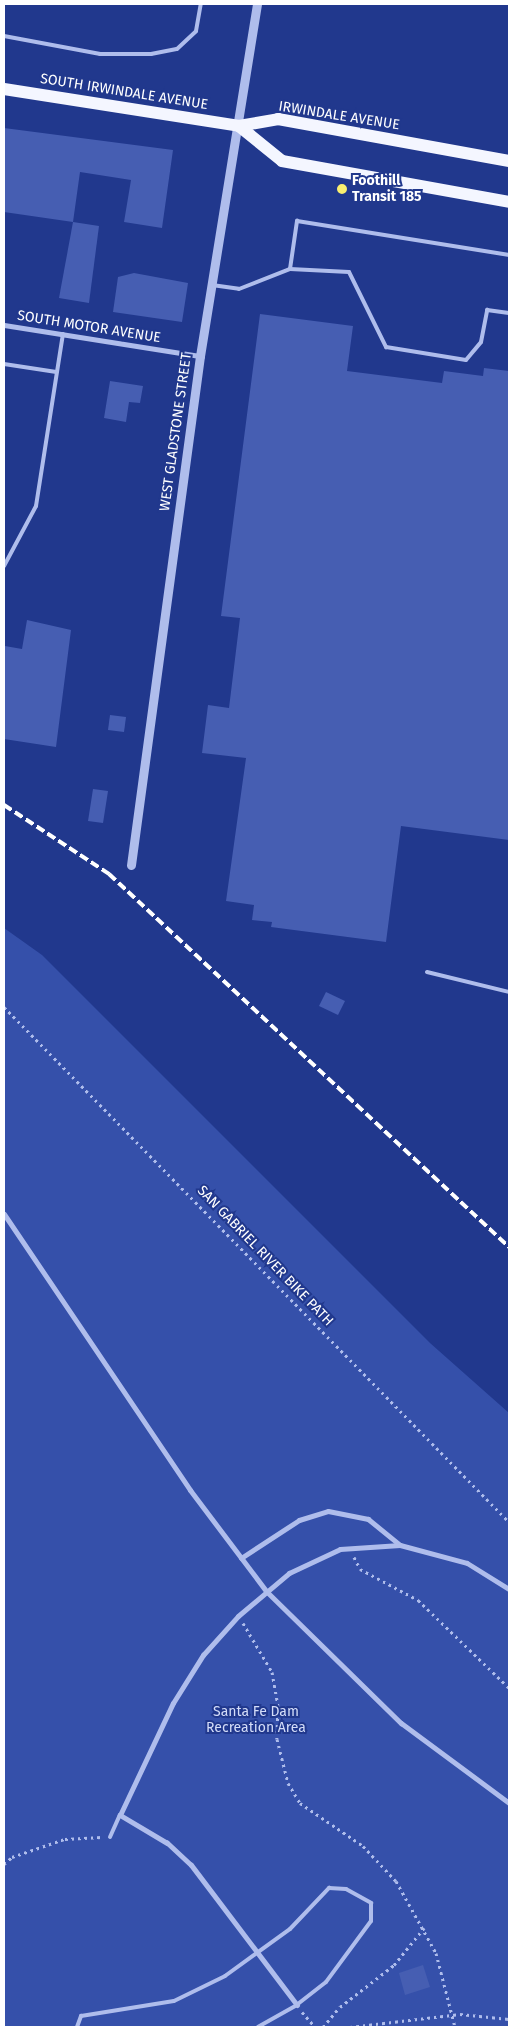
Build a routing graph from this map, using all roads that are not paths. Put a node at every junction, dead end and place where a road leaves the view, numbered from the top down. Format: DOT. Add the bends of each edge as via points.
graph roads {
  1 [pos="201,4"];
  2 [pos="257,4"];
  3 [pos="4,36"];
  4 [pos="4,89"];
  5 [pos="239,126"];
  6 [pos="509,160"];
  7 [pos="509,202"];
  8 [pos="509,255"];
  9 [pos="290,269"];
  10 [pos="212,285"];
  11 [pos="509,313"];
  12 [pos="4,325"];
  13 [pos="64,334"];
  14 [pos="200,356"];
  15 [pos="4,364"];
  16 [pos="56,372"];
  17 [pos="4,566"];
  18 [pos="131,865"];
  19 [pos="427,972"];
  20 [pos="509,992"];
  21 [pos="4,1214"];
  22 [pos="400,1545"];
  23 [pos="241,1558"];
  24 [pos="509,1589"];
  25 [pos="266,1591"];
  26 [pos="509,1803"];
  27 [pos="120,1815"];
  28 [pos="110,1837"];
  29 [pos="259,1954"];
  30 [pos="297,2005"];
  31 [pos="77,2027"];
  32 [pos="258,2027"];
  1 -- 3 [label="lane" via="196,31 177,49 151,54 100,54"];
  2 -- 5 [label="street, WEST GLADSTONE STREET"];
  4 -- 5 [label="main road, SOUTH IRWINDALE AVENUE"];
  5 -- 6 [label="main road, IRWINDALE AVENUE" via="278,119"];
  5 -- 7 [label="main road" via="282,161"];
  5 -- 10 [label="street, WEST GLADSTONE STREET"];
  8 -- 9 [label="lane" via="297,221"];
  9 -- 10 [label="lane" via="239,289"];
  9 -- 11 [label="lane" via="350,272 386,347 466,360 482,342 487,310"];
  10 -- 14 [label="street, WEST GLADSTONE STREET"];
  12 -- 13 [label="street, SOUTH MOTOR AVENUE"];
  13 -- 14 [label="street, SOUTH MOTOR AVENUE"];
  13 -- 16 [label="lane"];
  14 -- 18 [label="street, WEST GLADSTONE STREET"];
  15 -- 16 [label="lane"];
  16 -- 17 [label="lane" via="36,506"];
  19 -- 20 [label="lane"];
  21 -- 23 [label="street"];
  22 -- 23 [label="street" via="368,1519 328,1511 299,1520"];
  22 -- 24 [label="street" via="467,1563"];
  22 -- 25 [label="street" via="350,1548 289,1573"];
  23 -- 25 [label="street"];
  25 -- 26 [label="street" via="401,1723"];
  25 -- 27 [label="street" via="203,1655 172,1703"];
  27 -- 28 [label="lane"];
  27 -- 29 [label="street" via="167,1843 192,1866"];
  29 -- 30 [label="street"];
  29 -- 30 [label="lane" via="311,1910 329,1888 346,1889 371,1903 371,1921 350,1955"];
  29 -- 31 [label="lane" via="174,2001 89,2013 81,2016"];
  30 -- 32 [label="lane"];
}
